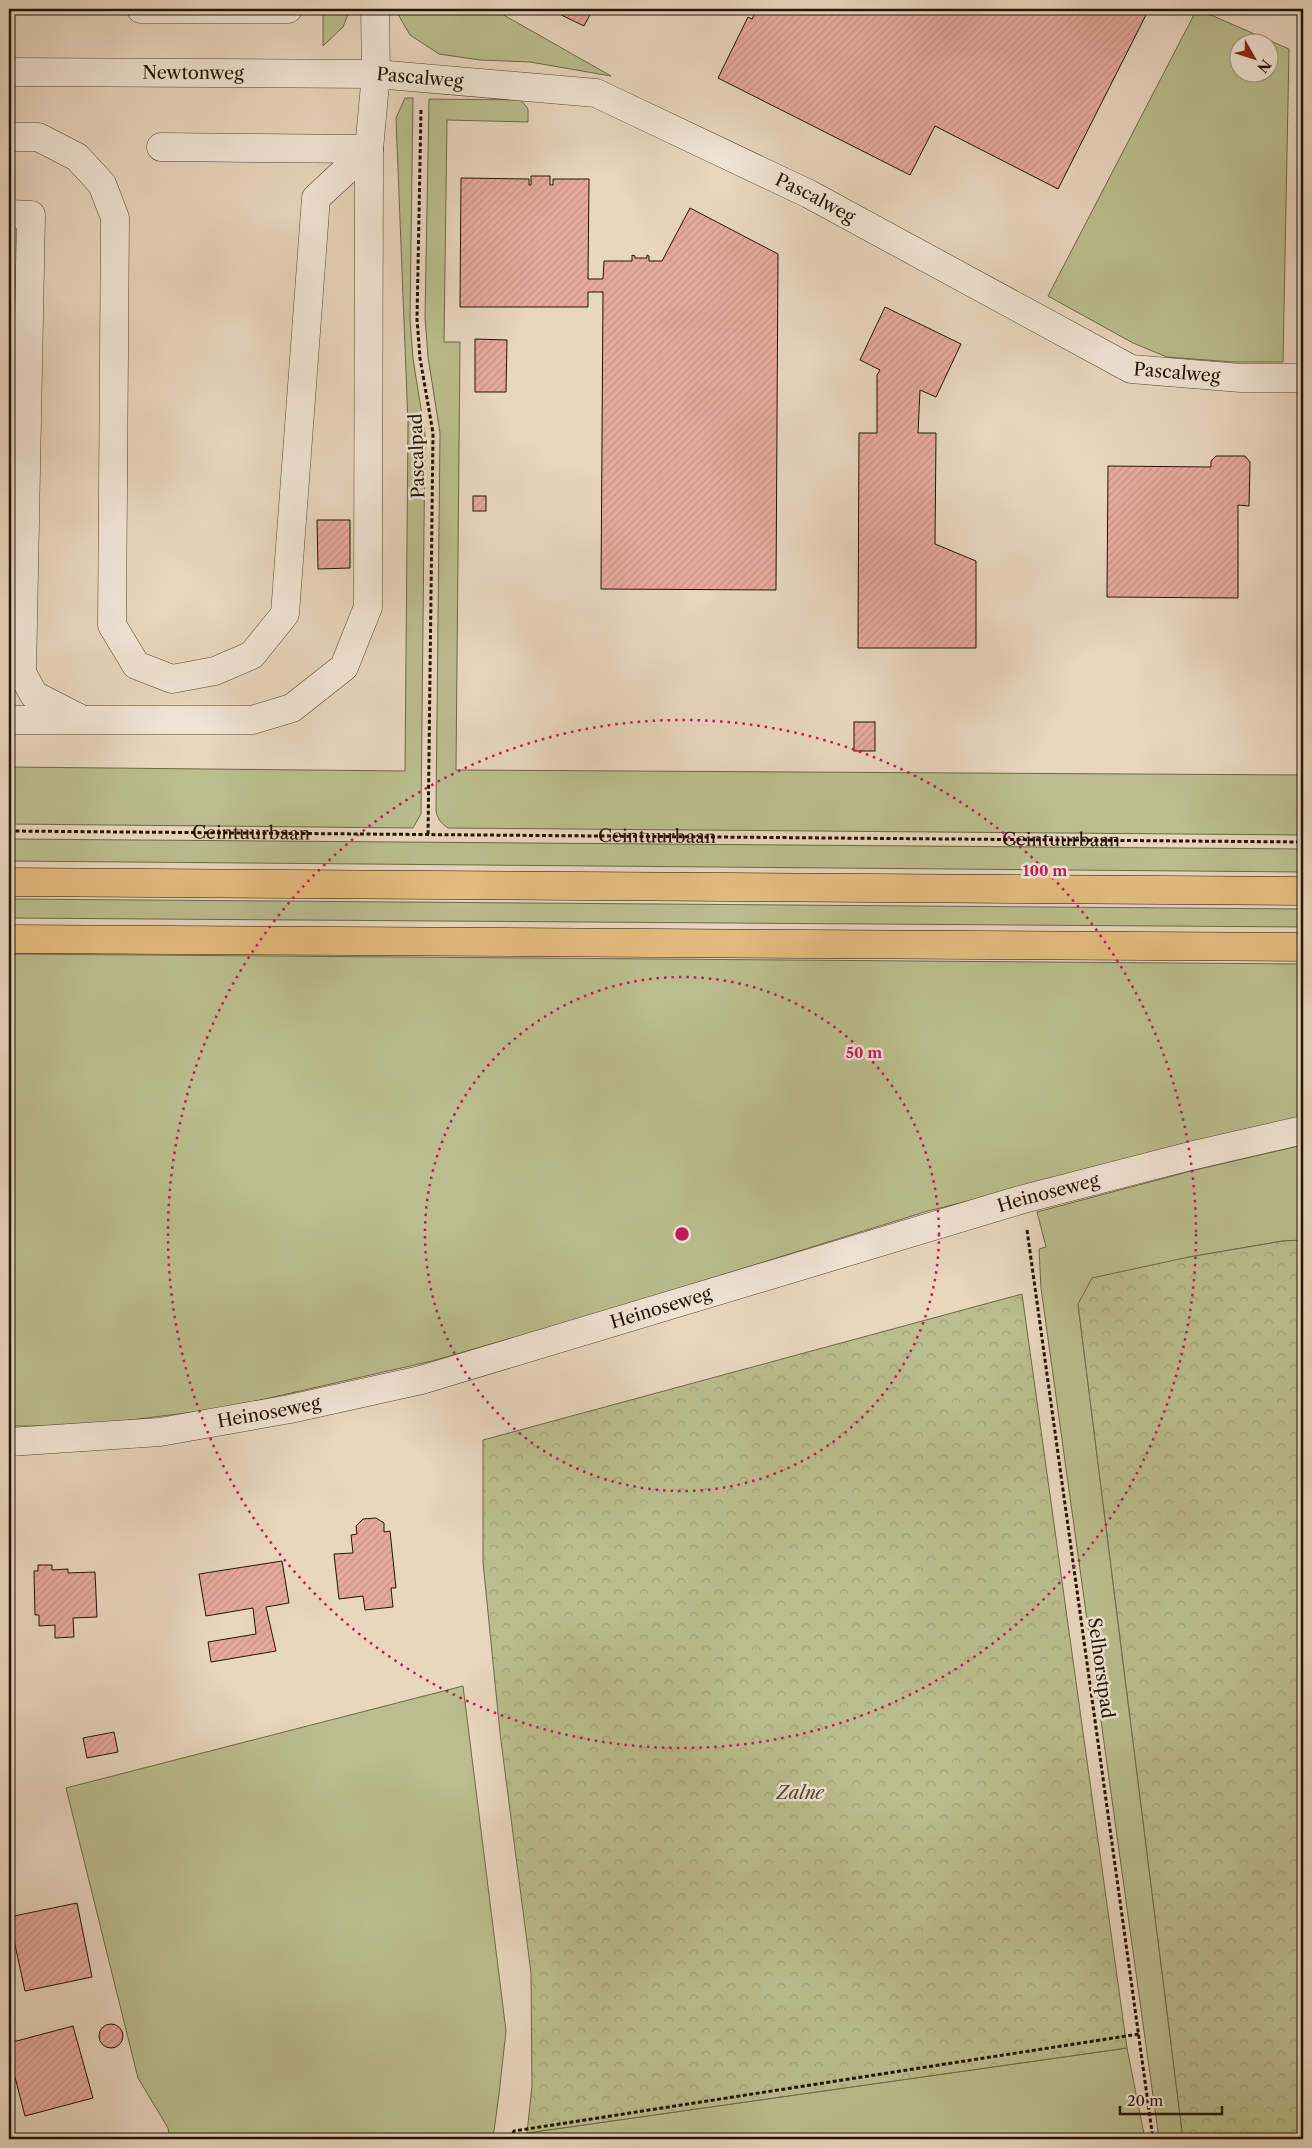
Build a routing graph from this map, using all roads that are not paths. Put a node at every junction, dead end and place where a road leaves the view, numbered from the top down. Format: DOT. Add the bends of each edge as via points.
graph roads {
  1 [pos="142,9"];
  2 [pos="288,9"];
  3 [pos="375,9"];
  4 [pos="9,72"];
  5 [pos="376,74"];
  6 [pos="9,137"];
  7 [pos="162,147"];
  8 [pos="369,149"];
  9 [pos="9,214"];
  10 [pos="1303,378"];
  11 [pos="9,720"];
  12 [pos="83,720"];
  13 [pos="9,882"];
  14 [pos="1303,891"];
  15 [pos="9,939"];
  16 [pos="1303,947"];
  17 [pos="1303,1130"];
  18 [pos="9,1442"];
  1 -- 2 [label="street"];
  3 -- 5 [label="street, Pascalweg"];
  4 -- 5 [label="street, Newtonweg"];
  5 -- 8 [label="street"];
  5 -- 10 [label="street, Pascalweg" via="596,93 809,194 1131,369 1241,378"];
  6 -- 8 [label="street" via="38,137 77,156 102,184 115,218 112,625 136,665 172,679 215,671 252,655 285,614 316,198"];
  7 -- 8 [label="street"];
  8 -- 12 [label="street" via="368,607 344,667 292,708 252,720"];
  9 -- 12 [label="street" via="31,215 22,674 34,695"];
  11 -- 12 [label="street"];
  13 -- 14 [label="main road"];
  15 -- 16 [label="main road"];
  17 -- 18 [label="street, Heinoseweg" via="1020,1200 421,1380 290,1409 160,1432"];
}
